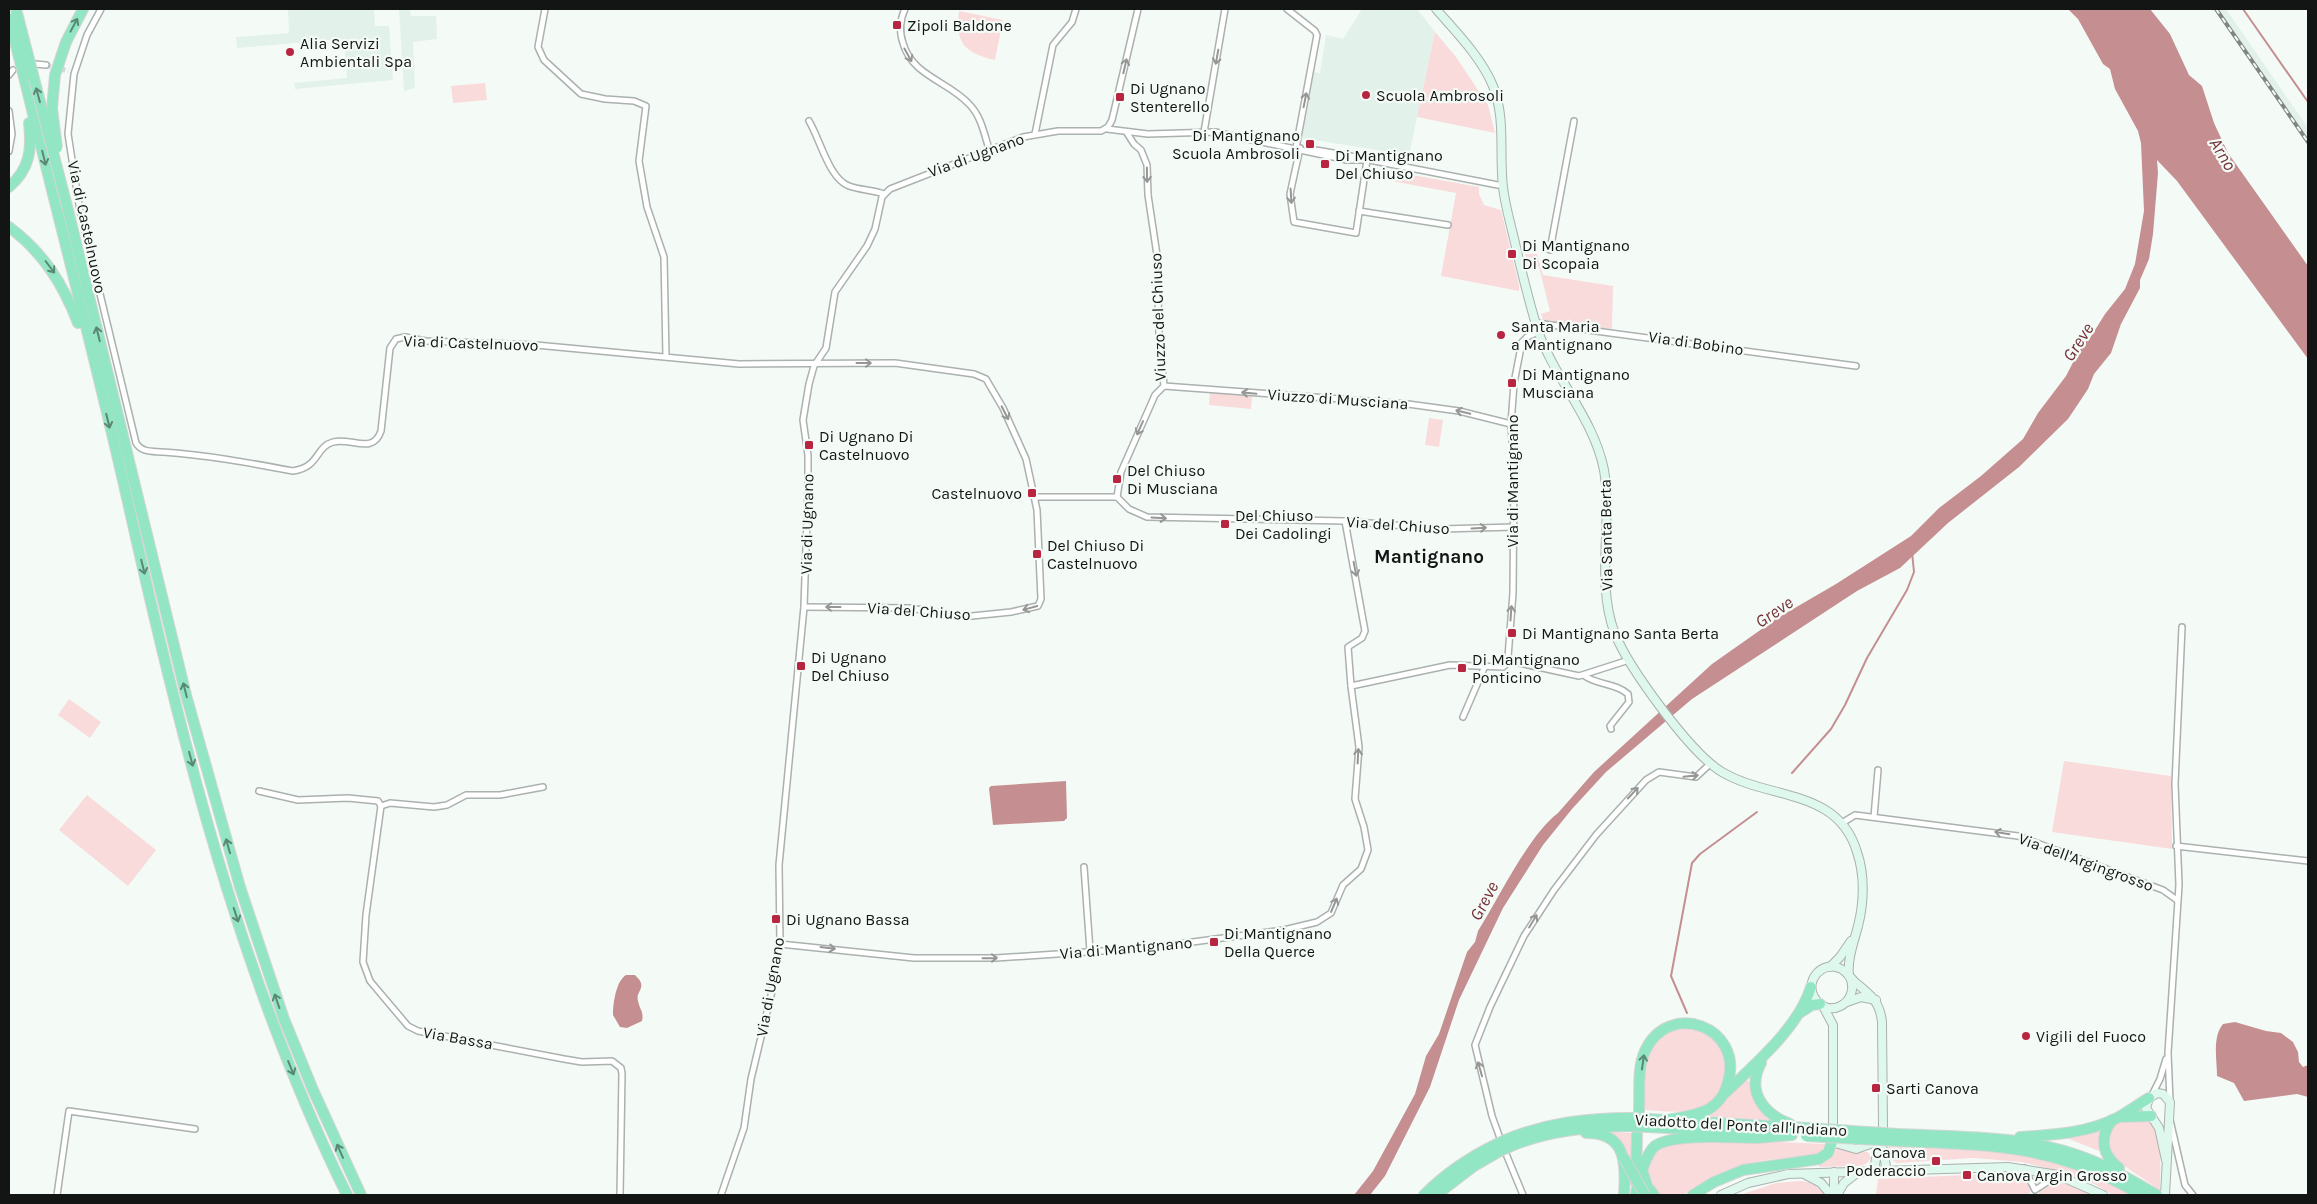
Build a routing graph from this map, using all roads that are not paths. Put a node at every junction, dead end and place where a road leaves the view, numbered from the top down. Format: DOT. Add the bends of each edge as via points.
graph roads {
  1 [pos="16,9"];
  2 [pos="83,9"];
  3 [pos="102,9"];
  4 [pos="545,9"];
  5 [pos="905,9"];
  6 [pos="1076,9"];
  7 [pos="1138,9"];
  8 [pos="1225,9"];
  9 [pos="1288,9"];
  10 [pos="1436,9"];
  11 [pos="9,18"];
  12 [pos="35,64"];
  13 [pos="46,66"];
  14 [pos="13,70"];
  15 [pos="68,72"];
  16 [pos="74,74"];
  17 [pos="9,76"];
  18 [pos="24,77"];
  19 [pos="9,111"];
  20 [pos="809,121"];
  21 [pos="1574,121"];
  22 [pos="1107,129"];
  23 [pos="1204,132"];
  24 [pos="1127,133"];
  25 [pos="1036,134"];
  26 [pos="1298,148"];
  27 [pos="989,149"];
  28 [pos="9,151"];
  29 [pos="1367,160"];
  30 [pos="10,186"];
  31 [pos="1503,186"];
  32 [pos="884,194"];
  33 [pos="68,210"];
  34 [pos="1359,211"];
  35 [pos="1448,226"];
  36 [pos="12,229"];
  37 [pos="1550,250"];
  38 [pos="1536,323"];
  39 [pos="1538,332"];
  40 [pos="666,356"];
  41 [pos="816,362"];
  42 [pos="1856,366"];
  43 [pos="96,374"];
  44 [pos="1164,386"];
  45 [pos="1511,424"];
  46 [pos="1035,497"];
  47 [pos="1117,497"];
  48 [pos="1345,521"];
  49 [pos="1513,526"];
  50 [pos="804,607"];
  51 [pos="2182,627"];
  52 [pos="1629,660"];
  53 [pos="1510,661"];
  54 [pos="1485,666"];
  55 [pos="1584,676"];
  56 [pos="1351,686"];
  57 [pos="1464,717"];
  58 [pos="1610,729"];
  59 [pos="1710,764"];
  60 [pos="1878,770"];
  61 [pos="543,787"];
  62 [pos="259,791"];
  63 [pos="381,806"];
  64 [pos="1874,817"];
  65 [pos="1842,823"];
  66 [pos="2176,846"];
  67 [pos="2308,861"];
  68 [pos="1084,867"];
  69 [pos="2177,900"];
  70 [pos="1855,935"];
  71 [pos="780,944"];
  72 [pos="1090,950"];
  73 [pos="1830,967"];
  74 [pos="1850,976"];
  75 [pos="1812,987"];
  76 [pos="1876,1000"];
  77 [pos="1846,1003"];
  78 [pos="1821,1005"];
  79 [pos="1800,1012"];
  80 [pos="1833,1025"];
  81 [pos="1766,1053"];
  82 [pos="2168,1054"];
  83 [pos="1725,1094"];
  84 [pos="2150,1097"];
  85 [pos="2170,1102"];
  86 [pos="1639,1111"];
  87 [pos="2152,1117"];
  88 [pos="2169,1118"];
  89 [pos="2115,1119"];
  90 [pos="1665,1120"];
  91 [pos="1649,1123"];
  92 [pos="1833,1124"];
  93 [pos="1633,1126"];
  94 [pos="1881,1127"];
  95 [pos="195,1129"];
  96 [pos="1801,1132"];
  97 [pos="1548,1134"];
  98 [pos="1898,1138"];
  99 [pos="1997,1139"];
  100 [pos="1832,1142"];
  101 [pos="1878,1145"];
  102 [pos="1504,1147"];
  103 [pos="1624,1158"];
  104 [pos="2166,1160"];
  105 [pos="1764,1166"];
  106 [pos="2024,1168"];
  107 [pos="1874,1171"];
  108 [pos="1887,1171"];
  109 [pos="1834,1172"];
  110 [pos="1858,1172"];
  111 [pos="1643,1173"];
  112 [pos="1803,1173"];
  113 [pos="2058,1175"];
  114 [pos="1636,1191"];
  115 [pos="2034,1193"];
  116 [pos="57,1195"];
  117 [pos="347,1195"];
  118 [pos="361,1195"];
  119 [pos="620,1195"];
  120 [pos="721,1195"];
  121 [pos="1424,1195"];
  122 [pos="1436,1195"];
  123 [pos="1523,1195"];
  124 [pos="1624,1195"];
  125 [pos="1645,1195"];
  126 [pos="1654,1195"];
  127 [pos="1693,1195"];
  128 [pos="1704,1195"];
  129 [pos="1721,1195"];
  130 [pos="1834,1195"];
  131 [pos="2103,1195"];
  132 [pos="2141,1195"];
  133 [pos="2157,1195"];
  134 [pos="2165,1195"];
  135 [pos="2193,1195"];
  33 -- 1 [label="highway, one-way, bridge"];
  33 -- 2 [label="highway, one-way, bridge" via="52,108 55,75 66,42"];
  3 -- 16 [label="street, Via di Castelnuovo" via="87,35"];
  4 -- 40 [label="street" via="538,47 550,66 581,94 634,101 646,106 639,161 647,207 664,257"];
  5 -- 27 [label="street, one-way" via="901,32 909,58 920,70 970,104"];
  6 -- 25 [label="street" via="1072,22 1053,45 1050,54"];
  22 -- 7 [label="street, one-way" via="1112,120"];
  8 -- 23 [label="street, one-way"];
  26 -- 9 [label="street, one-way" via="1316,31"];
  10 -- 31 [label="street" via="1476,57 1494,90 1501,120"];
  11 -- 18 [label="highway, bridge"];
  12 -- 13 [label="street"];
  14 -- 17 [label="street"];
  15 -- 16 [label="street"];
  16 -- 40 [label="street, Via di Castelnuovo" via="68,134 77,194 136,444 145,451 185,453 293,470 310,466 332,443 371,444 379,438 381,431 390,348 400,337"];
  18 -- 30 [label="highway" via="30,156 22,174"];
  18 -- 43 [label="highway, one-way"];
  19 -- 28 [label="street" via="12,134"];
  20 -- 32 [label="street" via="840,180 852,187"];
  21 -- 37 [label="street"];
  22 -- 24 [label="street"];
  22 -- 25 [label="street, Via di Ugnano"];
  23 -- 24 [label="street"];
  23 -- 26 [label="street"];
  24 -- 44 [label="street, Viuzzo del Chiuso, one-way" via="1141,150 1147,165 1157,255"];
  25 -- 27 [label="street, Via di Ugnano"];
  26 -- 29 [label="street" via="1348,160"];
  26 -- 34 [label="street, one-way" via="1290,194 1294,222 1356,233"];
  27 -- 32 [label="street, Via di Ugnano" via="896,185"];
  29 -- 31 [label="street"];
  29 -- 34 [label="street"];
  31 -- 38 [label="street"];
  32 -- 41 [label="street, Via di Ugnano" via="872,236 835,292 826,348"];
  118 -- 33 [label="highway, one-way" via="284,1019 245,904 186,695"];
  34 -- 35 [label="street"];
  36 -- 43 [label="highway, one-way" via="39,253 68,296"];
  38 -- 39 [label="street"];
  38 -- 42 [label="street, Via di Bobino"];
  39 -- 45 [label="street, Via di Mantignano" via="1527,337 1521,345 1513,388"];
  39 -- 52 [label="street, Via Santa Berta" via="1552,364 1589,428 1600,456 1606,499 1608,607 1616,635"];
  40 -- 41 [label="street, Via di Castelnuovo" via="739,364"];
  41 -- 46 [label="street, Via di Castelnuovo, one-way" via="895,363 974,374 986,379 1021,446"];
  41 -- 50 [label="street, Via di Ugnano" via="803,420 808,454"];
  43 -- 117 [label="highway, one-way" via="180,718 227,888 301,1095"];
  45 -- 44 [label="street, Viuzzo di Musciana, one-way" via="1459,411 1408,404"];
  44 -- 47 [label="street, Viuzzo del Chiuso, one-way" via="1155,395 1121,472"];
  45 -- 49 [label="street, Via di Mantignano"];
  46 -- 47 [label="street"];
  46 -- 50 [label="street, Via del Chiuso, one-way" via="1041,599 1038,606 972,616 910,608"];
  47 -- 48 [label="street, Via del Chiuso, one-way" via="1129,509 1147,517"];
  48 -- 49 [label="street, Via del Chiuso, one-way" via="1442,530"];
  48 -- 56 [label="street, Via di Mantignano, one-way" via="1365,631 1362,638 1348,647"];
  53 -- 49 [label="street, Via di Mantignano, one-way"];
  50 -- 71 [label="street, Via di Ugnano" via="779,869"];
  51 -- 66 [label="street, Via dell'Argingrosso" via="2175,784"];
  52 -- 55 [label="street"];
  52 -- 59 [label="street, Via Santa Berta" via="1687,740"];
  53 -- 54 [label="street" via="1503,667"];
  53 -- 55 [label="street"];
  54 -- 56 [label="street" via="1442,666"];
  54 -- 57 [label="street"];
  55 -- 58 [label="street" via="1628,694 1629,702"];
  72 -- 56 [label="street, Via di Mantignano, one-way" via="1147,948 1284,930 1317,922 1331,913 1343,885 1361,869 1368,850 1355,799 1358,747"];
  59 -- 65 [label="street, Via Santa Berta" via="1745,782 1809,802"];
  102 -- 59 [label="street, one-way" via="1492,1116 1475,1045 1512,958 1554,890 1596,835 1646,780 1659,772 1696,777"];
  60 -- 64 [label="street"];
  61 -- 63 [label="street" via="493,796 466,795 447,805 434,807 390,803"];
  62 -- 63 [label="street" via="298,800 348,798 378,801"];
  63 -- 119 [label="street, Via Bassa" via="366,915 363,962 366,976 404,1023 418,1031 573,1061 612,1061 617,1064 622,1074"];
  64 -- 65 [label="street, Via dell'Argingrosso" via="1855,815"];
  69 -- 64 [label="street, Via dell'Argingrosso, one-way" via="2163,890 2018,836"];
  65 -- 70 [label="street" via="1854,844 1861,871 1862,902"];
  66 -- 67 [label="street"];
  66 -- 69 [label="street, Via dell'Argingrosso"];
  68 -- 72 [label="street"];
  69 -- 82 [label="street, Via dell'Argingrosso"];
  70 -- 73 [label="street"];
  70 -- 74 [label="street" via="1849,961"];
  71 -- 72 [label="street, Via di Mantignano, one-way" via="942,959"];
  71 -- 120 [label="street, Via di Ugnano" via="751,1079 744,1128"];
  73 -- 74 [label="street" via="1839,968"];
  73 -- 75 [label="street" via="1816,975"];
  74 -- 76 [label="street"];
  74 -- 77 [label="street" via="1853,990"];
  75 -- 78 [label="street" via="1814,998"];
  75 -- 79 [label="highway"];
  76 -- 77 [label="street" via="1861,997"];
  76 -- 94 [label="street" via="1882,1022"];
  77 -- 78 [label="street" via="1832,1008"];
  77 -- 80 [label="street"];
  78 -- 79 [label="highway" via="1812,1005"];
  78 -- 80 [label="street"];
  79 -- 81 [label="highway"];
  80 -- 92 [label="street"];
  81 -- 83 [label="highway"];
  81 -- 96 [label="highway" via="1756,1072 1757,1098 1766,1111"];
  82 -- 84 [label="street, Via dell'Argingrosso"];
  82 -- 85 [label="street, Via dell'Argingrosso"];
  86 -- 83 [label="highway, one-way" via="1644,1053 1657,1034 1678,1024 1705,1027 1723,1043 1731,1065"];
  83 -- 90 [label="highway" via="1703,1112"];
  84 -- 85 [label="street" via="2160,1093"];
  84 -- 87 [label="street, Via dell'Argingrosso" via="2146,1108"];
  84 -- 89 [label="highway"];
  85 -- 88 [label="street, Via dell'Argingrosso"];
  87 -- 88 [label="street"];
  87 -- 89 [label="highway"];
  87 -- 104 [label="street, Via dell'Argingrosso" via="2161,1134"];
  88 -- 104 [label="street, Via dell'Argingrosso"];
  88 -- 135 [label="street" via="2185,1185"];
  89 -- 99 [label="highway" via="2061,1134"];
  89 -- 133 [label="highway" via="2104,1138 2107,1157"];
  90 -- 91 [label="highway, Viadotto del Ponte all'Indiano"];
  90 -- 96 [label="highway, Viadotto del Ponte all'Indiano"];
  91 -- 93 [label="highway, Viadotto del Ponte all'Indiano, bridge"];
  91 -- 96 [label="highway, Viadotto del Ponte all'Indiano"];
  93 -- 97 [label="highway, Viadotto del Ponte all'Indiano" via="1582,1128"];
  93 -- 102 [label="highway, Viadotto del Ponte all'Indiano" via="1560,1123"];
  93 -- 114 [label="highway"];
  95 -- 116 [label="street" via="69,1111"];
  96 -- 98 [label="highway, Viadotto del Ponte all'Indiano, bridge"];
  96 -- 111 [label="highway" via="1667,1141 1652,1149"];
  97 -- 102 [label="highway, Viadotto del Ponte all'Indiano"];
  97 -- 103 [label="highway" via="1602,1135 1616,1145"];
  98 -- 99 [label="highway, Viadotto del Ponte all'Indiano"];
  98 -- 132 [label="highway, Viadotto del Ponte all'Indiano" via="2044,1154 2081,1164"];
  99 -- 133 [label="highway, Viadotto del Ponte all'Indiano" via="2043,1145 2083,1157"];
  100 -- 101 [label="street" via="1856,1149"];
  100 -- 105 [label="highway" via="1828,1153 1819,1160"];
  101 -- 107 [label="street"];
  101 -- 108 [label="street"];
  102 -- 121 [label="highway, Viadotto del Ponte all'Indiano" via="1470,1158"];
  102 -- 122 [label="highway, Viadotto del Ponte all'Indiano"];
  102 -- 123 [label="street"];
  103 -- 124 [label="highway"];
  103 -- 125 [label="highway, bridge"];
  104 -- 134 [label="street, Via dell'Argingrosso"];
  105 -- 127 [label="highway" via="1735,1172"];
  105 -- 128 [label="highway"];
  106 -- 108 [label="street"];
  106 -- 113 [label="street"];
  106 -- 115 [label="street"];
  107 -- 108 [label="street"];
  107 -- 110 [label="street"];
  109 -- 110 [label="street"];
  109 -- 112 [label="street"];
  109 -- 130 [label="street"];
  110 -- 130 [label="street"];
  111 -- 114 [label="highway"];
  111 -- 126 [label="highway"];
  112 -- 129 [label="street" via="1759,1179"];
  112 -- 130 [label="street"];
  113 -- 115 [label="street"];
  113 -- 131 [label="street"];
}
